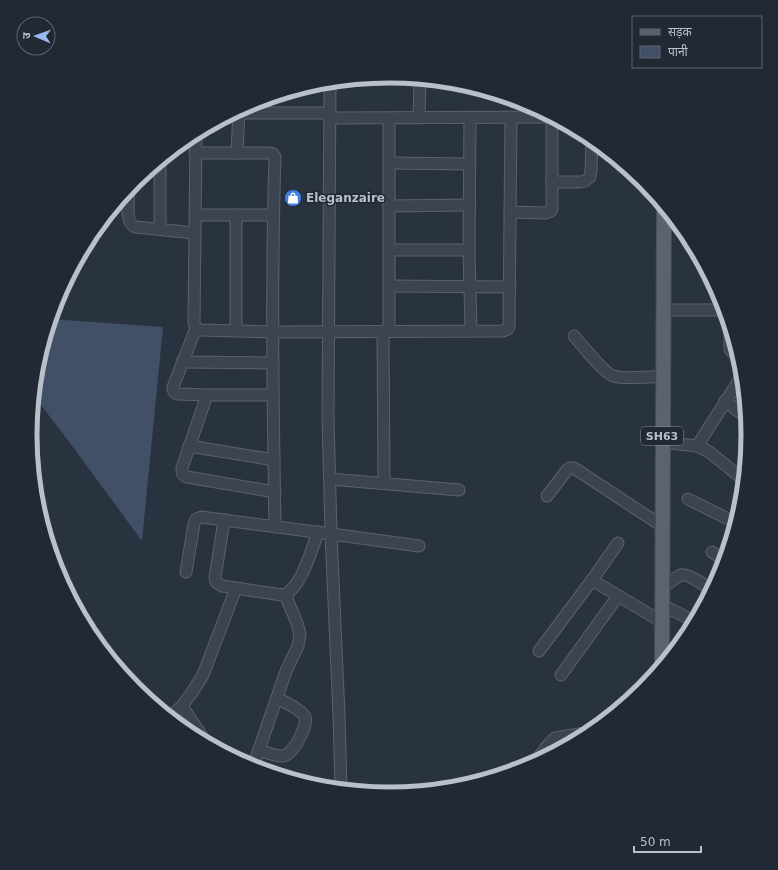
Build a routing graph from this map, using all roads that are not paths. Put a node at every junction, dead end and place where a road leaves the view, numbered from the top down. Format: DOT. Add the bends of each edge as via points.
graph roads {
  1 [pos="420,85"];
  2 [pos="330,88"];
  3 [pos="248,112"];
  4 [pos="329,116"];
  5 [pos="239,117"];
  6 [pos="470,117"];
  7 [pos="511,117"];
  8 [pos="540,117"];
  9 [pos="389,118"];
  10 [pos="419,118"];
  11 [pos="552,123"];
  12 [pos="196,140"];
  13 [pos="592,147"];
  14 [pos="237,153"];
  15 [pos="195,154"];
  16 [pos="389,163"];
  17 [pos="470,164"];
  18 [pos="160,168"];
  19 [pos="552,182"];
  20 [pos="129,198"];
  21 [pos="389,206"];
  22 [pos="470,206"];
  23 [pos="510,212"];
  24 [pos="195,215"];
  25 [pos="236,215"];
  26 [pos="273,215"];
  27 [pos="664,216"];
  28 [pos="160,229"];
  29 [pos="195,233"];
  30 [pos="389,250"];
  31 [pos="469,250"];
  32 [pos="389,286"];
  33 [pos="470,286"];
  34 [pos="510,287"];
  35 [pos="663,310"];
  36 [pos="718,310"];
  37 [pos="196,328"];
  38 [pos="386,330"];
  39 [pos="236,331"];
  40 [pos="328,331"];
  41 [pos="471,331"];
  42 [pos="273,332"];
  43 [pos="574,336"];
  44 [pos="182,362"];
  45 [pos="273,363"];
  46 [pos="663,376"];
  47 [pos="737,383"];
  48 [pos="207,395"];
  49 [pos="273,395"];
  50 [pos="725,401"];
  51 [pos="740,412"];
  52 [pos="662,442"];
  53 [pos="189,446"];
  54 [pos="697,446"];
  55 [pos="274,460"];
  56 [pos="738,475"];
  57 [pos="330,479"];
  58 [pos="384,483"];
  59 [pos="459,490"];
  60 [pos="275,492"];
  61 [pos="547,496"];
  62 [pos="688,499"];
  63 [pos="224,520"];
  64 [pos="730,520"];
  65 [pos="662,526"];
  66 [pos="275,527"];
  67 [pos="318,532"];
  68 [pos="331,534"];
  69 [pos="618,543"];
  70 [pos="419,546"];
  71 [pos="712,552"];
  72 [pos="719,557"];
  73 [pos="186,572"];
  74 [pos="592,580"];
  75 [pos="707,587"];
  76 [pos="236,588"];
  77 [pos="662,588"];
  78 [pos="287,594"];
  79 [pos="618,596"];
  80 [pos="662,605"];
  81 [pos="689,619"];
  82 [pos="662,622"];
  83 [pos="539,651"];
  84 [pos="662,657"];
  85 [pos="561,675"];
  86 [pos="277,698"];
  87 [pos="182,706"];
  88 [pos="174,714"];
  89 [pos="199,732"];
  90 [pos="574,734"];
  91 [pos="259,750"];
  92 [pos="543,752"];
  93 [pos="255,760"];
  94 [pos="341,784"];
  1 -- 10 [label="street"];
  2 -- 4 [label="street"];
  3 -- 4 [label="street"];
  4 -- 9 [label="street"];
  4 -- 40 [label="street"];
  5 -- 14 [label="street"];
  6 -- 7 [label="street"];
  6 -- 10 [label="street"];
  6 -- 17 [label="street"];
  7 -- 8 [label="street"];
  7 -- 23 [label="street"];
  9 -- 10 [label="street"];
  9 -- 16 [label="street"];
  11 -- 19 [label="street"];
  12 -- 15 [label="street"];
  13 -- 19 [label="street" via="590,177 580,182"];
  14 -- 15 [label="street"];
  14 -- 26 [label="street" via="270,153 275,157"];
  15 -- 24 [label="street"];
  16 -- 17 [label="street"];
  16 -- 21 [label="street"];
  17 -- 22 [label="street"];
  18 -- 28 [label="street"];
  19 -- 23 [label="street" via="551,211"];
  20 -- 28 [label="street" via="128,215 131,225"];
  21 -- 22 [label="street"];
  21 -- 30 [label="street"];
  22 -- 31 [label="street"];
  23 -- 34 [label="street"];
  24 -- 25 [label="street"];
  24 -- 29 [label="street"];
  25 -- 26 [label="street"];
  25 -- 39 [label="street"];
  26 -- 42 [label="street"];
  27 -- 35 [label="main road, SH63"];
  28 -- 29 [label="street"];
  29 -- 37 [label="street"];
  30 -- 31 [label="street"];
  30 -- 32 [label="street"];
  31 -- 33 [label="street"];
  32 -- 33 [label="street"];
  32 -- 38 [label="street"];
  33 -- 34 [label="street"];
  33 -- 41 [label="street"];
  34 -- 41 [label="street" via="508,329"];
  35 -- 36 [label="street"];
  35 -- 46 [label="main road, SH63"];
  37 -- 39 [label="street"];
  37 -- 44 [label="street"];
  38 -- 40 [label="street"];
  38 -- 41 [label="street"];
  38 -- 58 [label="street"];
  39 -- 42 [label="street"];
  40 -- 42 [label="street"];
  40 -- 57 [label="street"];
  42 -- 45 [label="street"];
  43 -- 46 [label="street" via="601,367 612,375"];
  44 -- 45 [label="street"];
  44 -- 48 [label="street" via="173,388 175,393"];
  45 -- 49 [label="street"];
  46 -- 52 [label="main road, SH63"];
  47 -- 50 [label="street"];
  48 -- 49 [label="street"];
  48 -- 53 [label="street"];
  49 -- 55 [label="street"];
  50 -- 51 [label="street"];
  50 -- 54 [label="street"];
  52 -- 54 [label="street"];
  52 -- 65 [label="main road, SH63"];
  53 -- 55 [label="street"];
  53 -- 60 [label="street" via="182,468 183,475"];
  54 -- 56 [label="street" via="708,450"];
  55 -- 60 [label="street"];
  57 -- 58 [label="street"];
  57 -- 68 [label="street"];
  58 -- 59 [label="street"];
  60 -- 66 [label="street"];
  61 -- 65 [label="street" via="567,470 574,468"];
  62 -- 64 [label="street"];
  63 -- 66 [label="street"];
  63 -- 73 [label="street" via="201,517 195,520"];
  63 -- 76 [label="street" via="215,578 219,584"];
  65 -- 77 [label="main road, SH63"];
  66 -- 67 [label="street"];
  67 -- 68 [label="street"];
  67 -- 78 [label="street" via="305,569"];
  68 -- 70 [label="street"];
  68 -- 94 [label="street"];
  69 -- 74 [label="street"];
  71 -- 72 [label="street"];
  74 -- 79 [label="street"];
  74 -- 83 [label="street"];
  75 -- 77 [label="street" via="682,574"];
  76 -- 78 [label="street"];
  76 -- 87 [label="street" via="202,675"];
  77 -- 80 [label="main road, SH63"];
  78 -- 86 [label="street" via="300,634 298,646"];
  79 -- 82 [label="street"];
  79 -- 85 [label="street"];
  80 -- 81 [label="street"];
  80 -- 82 [label="main road, SH63"];
  82 -- 84 [label="main road, SH63"];
  86 -- 91 [label="street"];
  86 -- 91 [label="street" via="301,712 305,717 305,728 293,749 284,756"];
  87 -- 88 [label="street"];
  87 -- 89 [label="street"];
  90 -- 92 [label="street" via="555,738"];
  91 -- 93 [label="street"];
}
